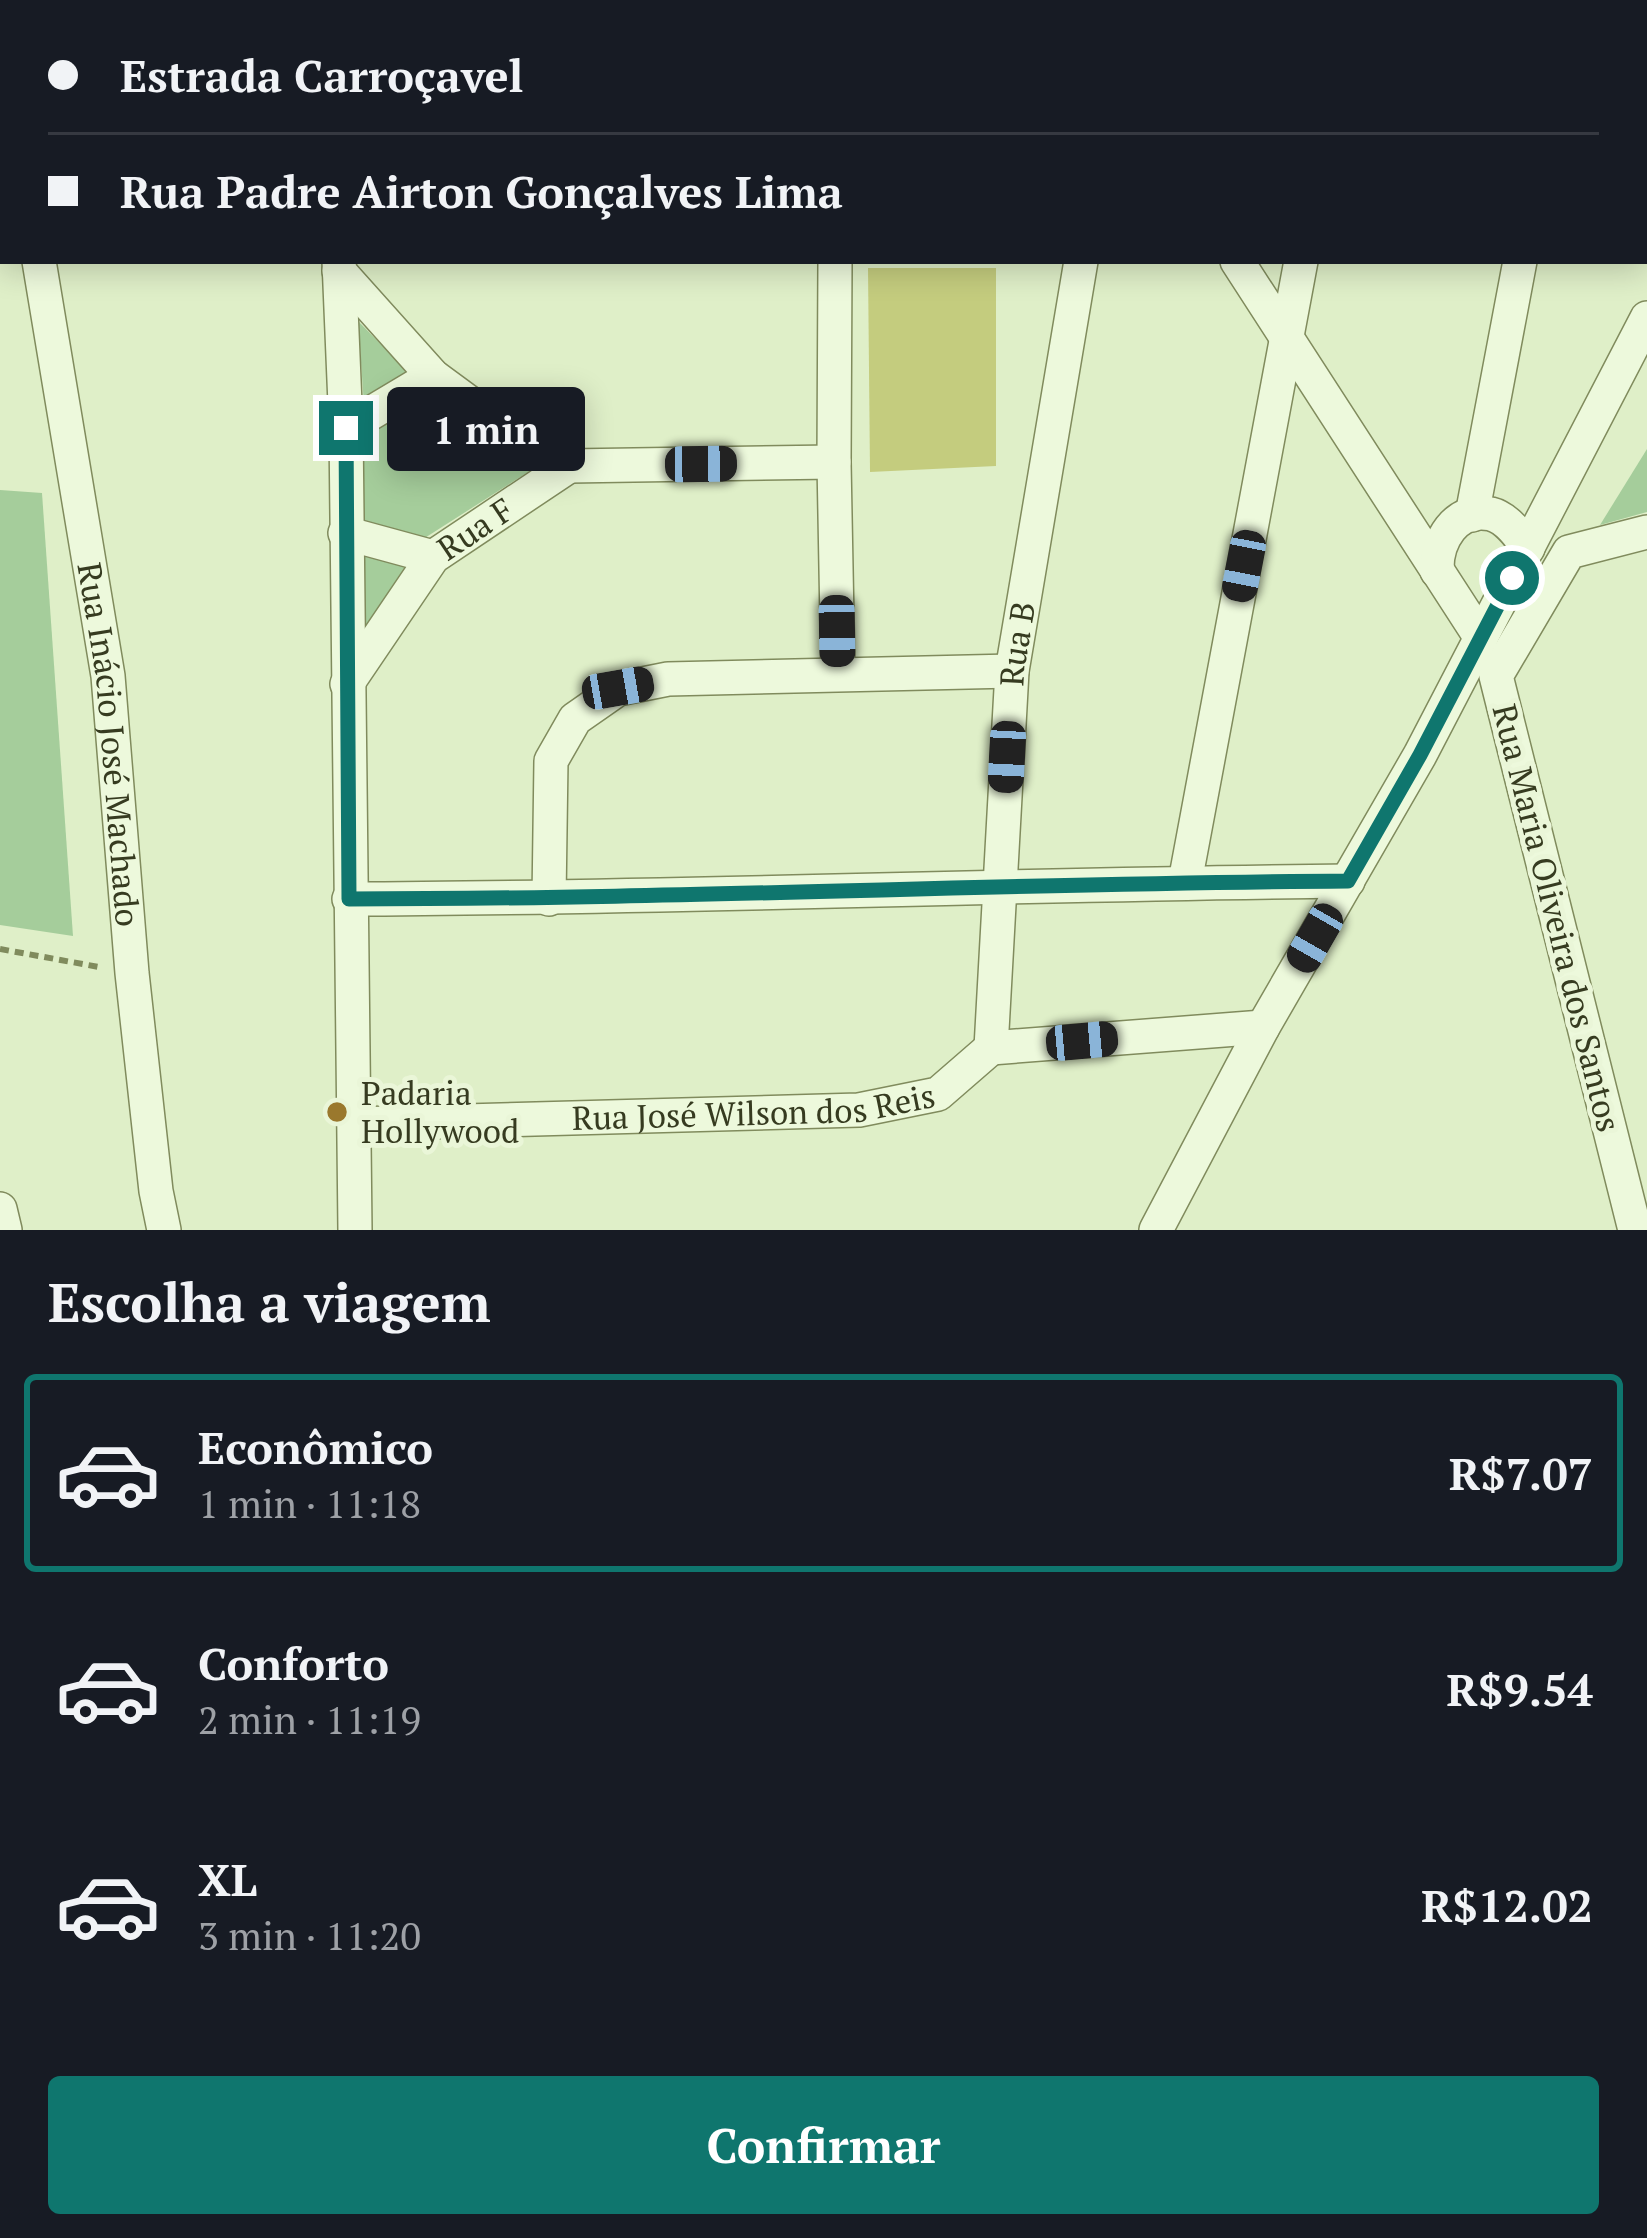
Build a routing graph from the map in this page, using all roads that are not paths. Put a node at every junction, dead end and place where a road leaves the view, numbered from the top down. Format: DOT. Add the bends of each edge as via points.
graph roads {
  1 [pos="39,264"];
  2 [pos="835,264"];
  3 [pos="1080,264"];
  4 [pos="1239,264"];
  5 [pos="1300,264"];
  6 [pos="1519,264"];
  7 [pos="339,266"];
  8 [pos="1647,318"];
  9 [pos="1287,339"];
  10 [pos="433,376"];
  11 [pos="346,428"];
  12 [pos="834,462"];
  13 [pos="569,466"];
  14 [pos="1472,515"];
  15 [pos="1647,532"];
  16 [pos="345,533"];
  17 [pos="1528,548"];
  18 [pos="433,556"];
  19 [pos="1437,571"];
  20 [pos="1481,638"];
  21 [pos="1012,671"];
  22 [pos="838,674"];
  23 [pos="347,684"];
  24 [pos="1348,881"];
  25 [pos="1185,882"];
  26 [pos="1000,885"];
  27 [pos="549,898"];
  28 [pos="349,899"];
  29 [pos="1263,1027"];
  30 [pos="991,1048"];
  31 [pos="355,1124"];
  32 [pos="0,1209"];
  33 [pos="5,1230"];
  34 [pos="164,1230"];
  35 [pos="355,1230"];
  36 [pos="1156,1230"];
  37 [pos="1635,1230"];
  1 -- 34 [label="street, Rua Inácio José Machado" via="108,676"];
  2 -- 12 [label="street"];
  3 -- 21 [label="street, Rua B"];
  4 -- 9 [label="street"];
  5 -- 9 [label="street"];
  6 -- 14 [label="street"];
  7 -- 10 [label="street"];
  7 -- 11 [label="street"];
  8 -- 17 [label="street"];
  9 -- 19 [label="street"];
  9 -- 25 [label="street"];
  10 -- 11 [label="street"];
  10 -- 13 [label="street"];
  11 -- 16 [label="street"];
  12 -- 13 [label="street"];
  12 -- 22 [label="street"];
  13 -- 18 [label="street, Rua F"];
  14 -- 17 [label="street" via="1503,521"];
  14 -- 19 [label="street" via="1444,536"];
  15 -- 37 [label="street, Rua Maria Oliveira dos Santos" via="1569,552 1496,676"];
  16 -- 18 [label="street"];
  16 -- 23 [label="street"];
  17 -- 20 [label="street"];
  18 -- 23 [label="street, Rua F"];
  19 -- 20 [label="street"];
  20 -- 24 [label="street"];
  21 -- 22 [label="street"];
  21 -- 26 [label="street, Rua B"];
  22 -- 27 [label="street" via="618,688 575,719 551,760"];
  23 -- 28 [label="street"];
  24 -- 25 [label="street"];
  24 -- 29 [label="street"];
  25 -- 26 [label="street"];
  26 -- 27 [label="street"];
  26 -- 30 [label="street, Rua B"];
  27 -- 28 [label="street"];
  28 -- 31 [label="street"];
  29 -- 30 [label="street"];
  29 -- 36 [label="street"];
  30 -- 31 [label="street, Rua José Wilson dos Reis" via="938,1094 859,1110"];
  31 -- 35 [label="street"];
  32 -- 33 [label="street"];
}
